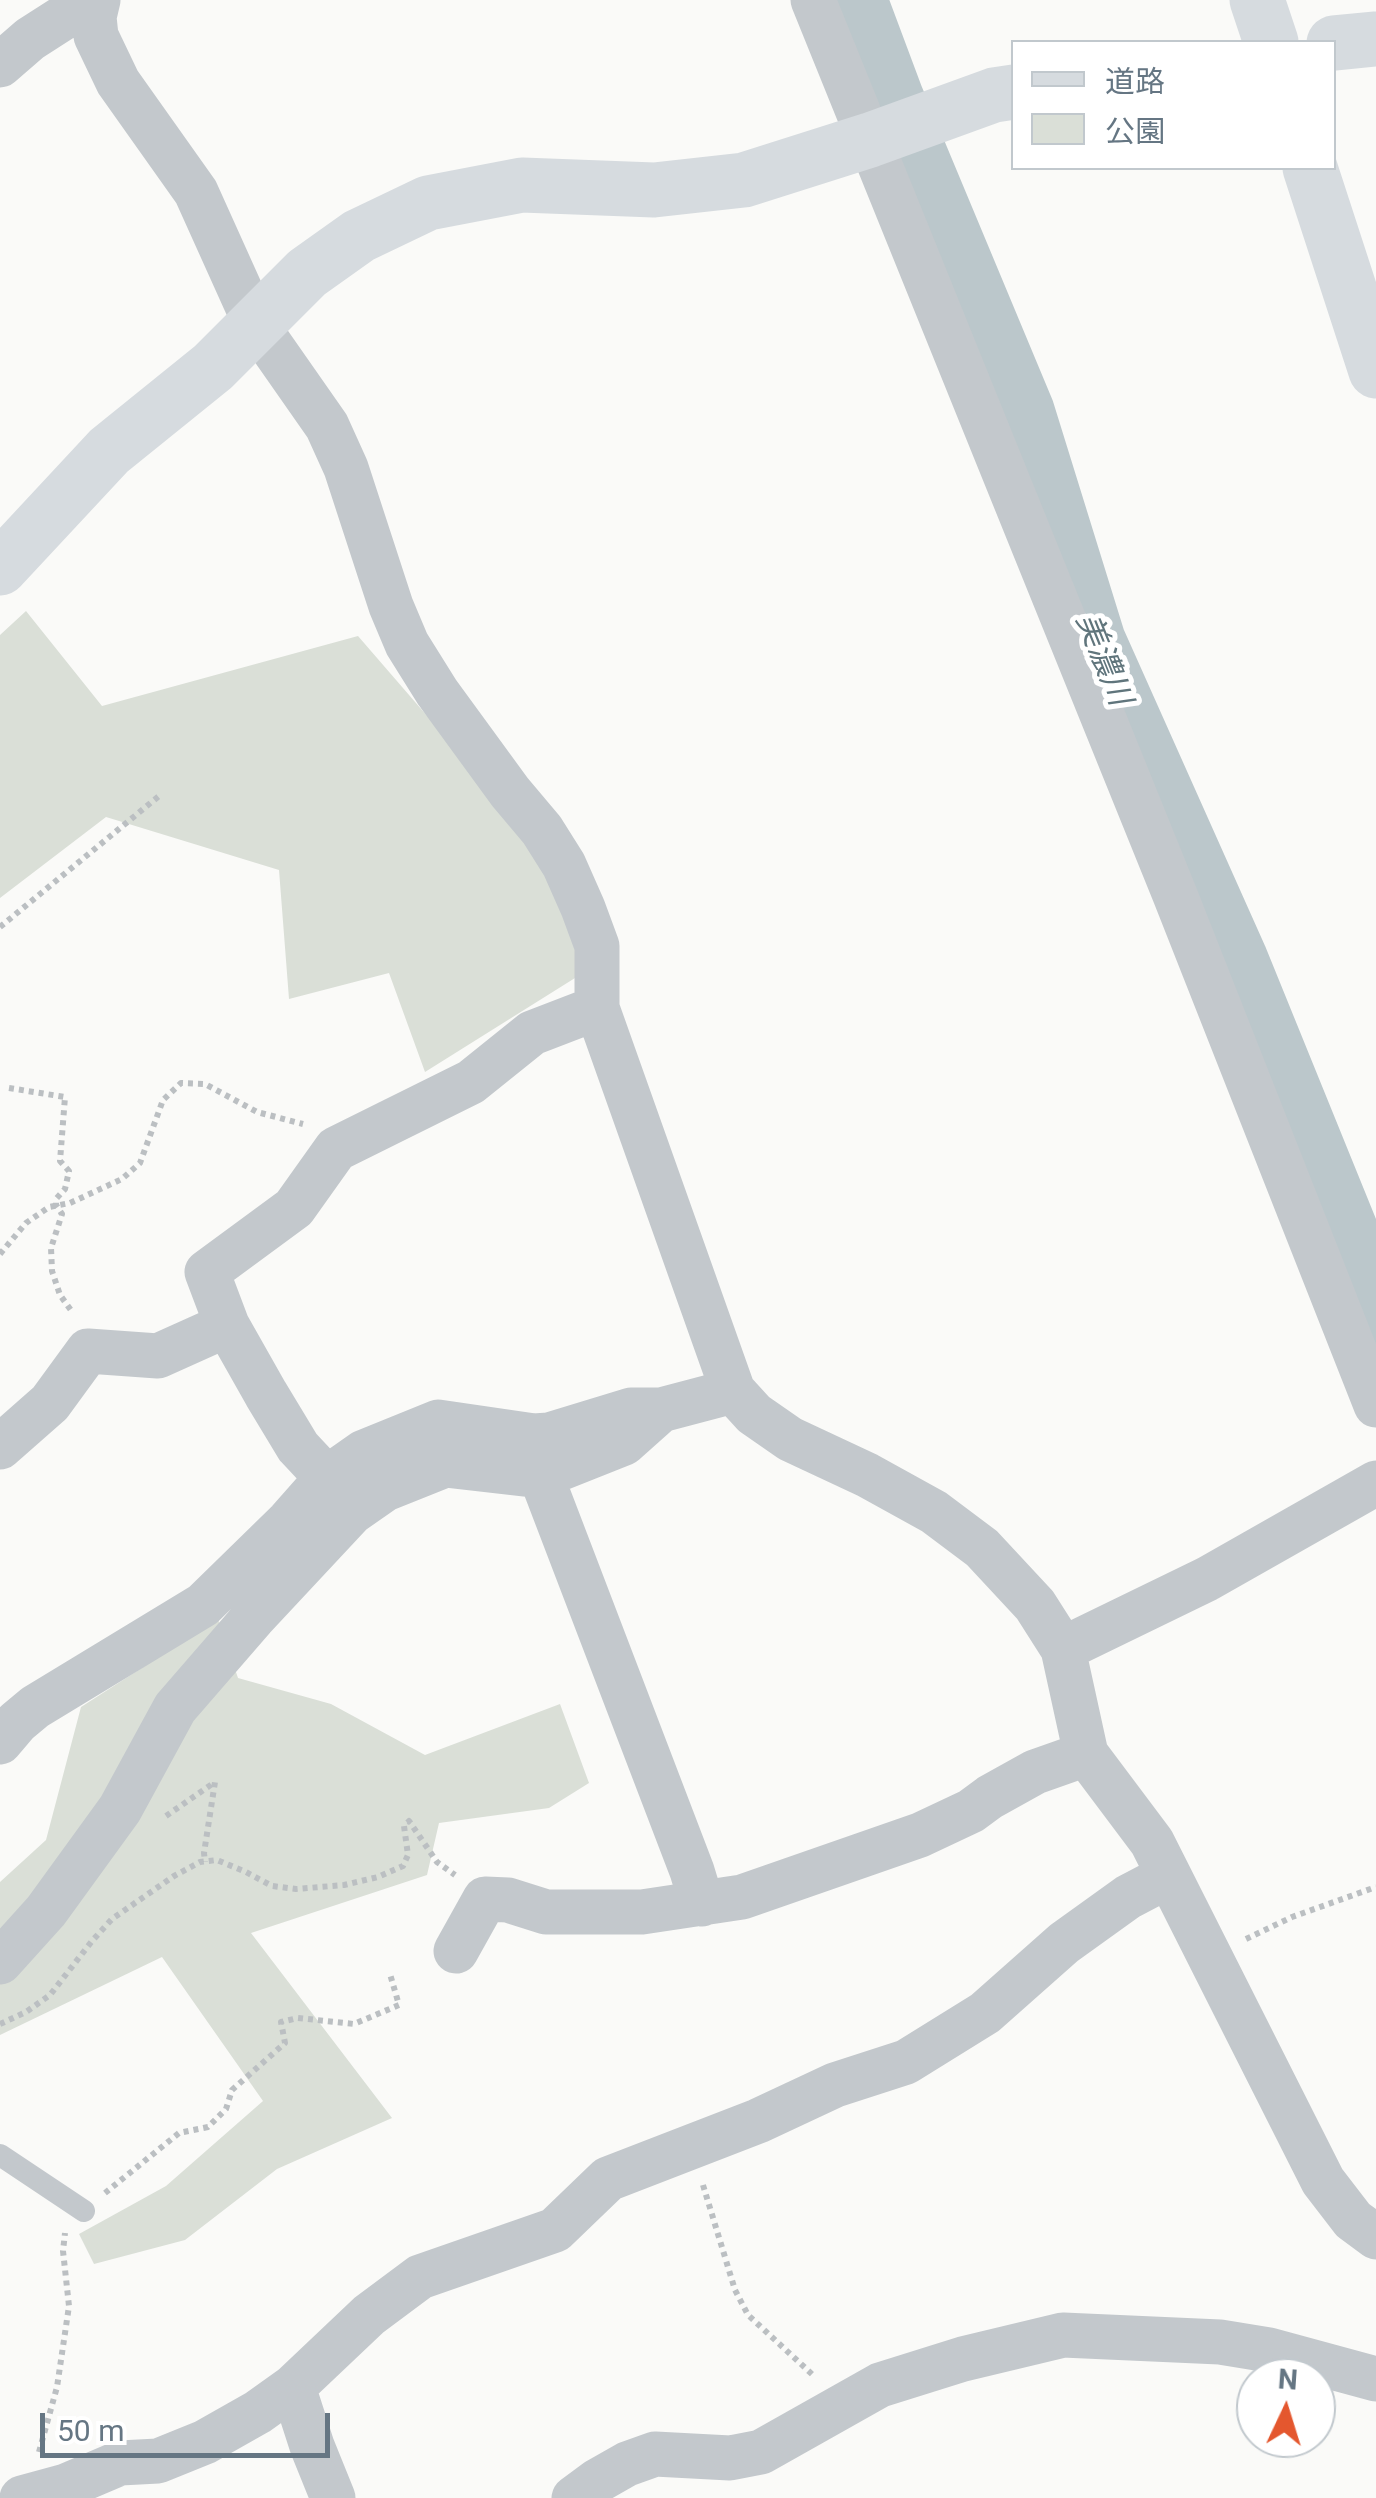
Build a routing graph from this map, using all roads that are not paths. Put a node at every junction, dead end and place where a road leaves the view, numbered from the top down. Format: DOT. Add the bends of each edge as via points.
graph roads {
  1 [pos="41,0"];
  2 [pos="813,0"];
  3 [pos="1257,0"];
  4 [pos="96,8"];
  5 [pos="0,36"];
  6 [pos="1376,39"];
  7 [pos="1269,40"];
  8 [pos="1336,43"];
  9 [pos="0,65"];
  10 [pos="1011,92"];
  11 [pos="870,140"];
  12 [pos="1311,170"];
  13 [pos="1360,297"];
  14 [pos="255,323"];
  15 [pos="1376,371"];
  16 [pos="0,568"];
  17 [pos="597,1008"];
  18 [pos="227,1325"];
  19 [pos="733,1390"];
  20 [pos="1376,1405"];
  21 [pos="661,1410"];
  22 [pos="0,1447"];
  23 [pos="541,1476"];
  24 [pos="327,1478"];
  25 [pos="1376,1483"];
  26 [pos="1063,1649"];
  27 [pos="0,1742"];
  28 [pos="1086,1754"];
  29 [pos="1168,1876"];
  30 [pos="702,1904"];
  31 [pos="456,1951"];
  32 [pos="0,1962"];
  33 [pos="0,2155"];
  34 [pos="84,2211"];
  35 [pos="1376,2237"];
  36 [pos="1376,2379"];
  37 [pos="293,2387"];
  38 [pos="28,2483"];
  39 [pos="333,2498"];
  40 [pos="574,2498"];
  1 -- 5 [label="street"];
  2 -- 11 [label="street"];
  3 -- 7 [label="main road"];
  4 -- 9 [label="street" via="72,12"];
  4 -- 14 [label="street" via="96,36 118,82 196,192"];
  6 -- 8 [label="main road"];
  10 -- 11 [label="main road"];
  11 -- 14 [label="main road" via="744,180 654,190 522,185 428,203 359,236"];
  11 -- 20 [label="street"];
  12 -- 13 [label="main road"];
  13 -- 15 [label="main road"];
  14 -- 16 [label="main road" via="213,367 109,450"];
  14 -- 17 [label="street" via="327,426 407,644 564,865 597,946"];
  17 -- 18 [label="street" via="532,1034 471,1082 336,1148 294,1208 207,1272"];
  17 -- 19 [label="street"];
  18 -- 22 [label="street" via="158,1356 88,1351 50,1403"];
  18 -- 24 [label="street" via="298,1447"];
  19 -- 21 [label="street"];
  19 -- 26 [label="street" via="790,1439 934,1512 982,1548 1036,1605"];
  21 -- 23 [label="street" via="624,1442"];
  21 -- 24 [label="street" via="631,1410 534,1436 438,1422 364,1452"];
  23 -- 30 [label="street"];
  23 -- 32 [label="street" via="445,1465 385,1489 352,1512 175,1708 128,1794 46,1911"];
  24 -- 27 [label="street" via="203,1605 35,1707"];
  25 -- 26 [label="street" via="1207,1579"];
  26 -- 28 [label="street"];
  28 -- 29 [label="street" via="1152,1842"];
  28 -- 30 [label="street" via="1035,1772 920,1836 742,1897"];
  29 -- 35 [label="street" via="1323,2182 1352,2220"];
  29 -- 37 [label="street" via="1128,1896 985,2014 906,2062 608,2179 555,2230 420,2278 369,2315"];
  30 -- 31 [label="street" via="546,1912 485,1899"];
  33 -- 34 [label="lane"];
  36 -- 40 [label="street" via="1220,2342 1063,2336 880,2385 761,2452 730,2458 655,2454"];
  37 -- 38 [label="street" via="204,2442 158,2461 120,2463 66,2486"];
  37 -- 39 [label="street"];
}
